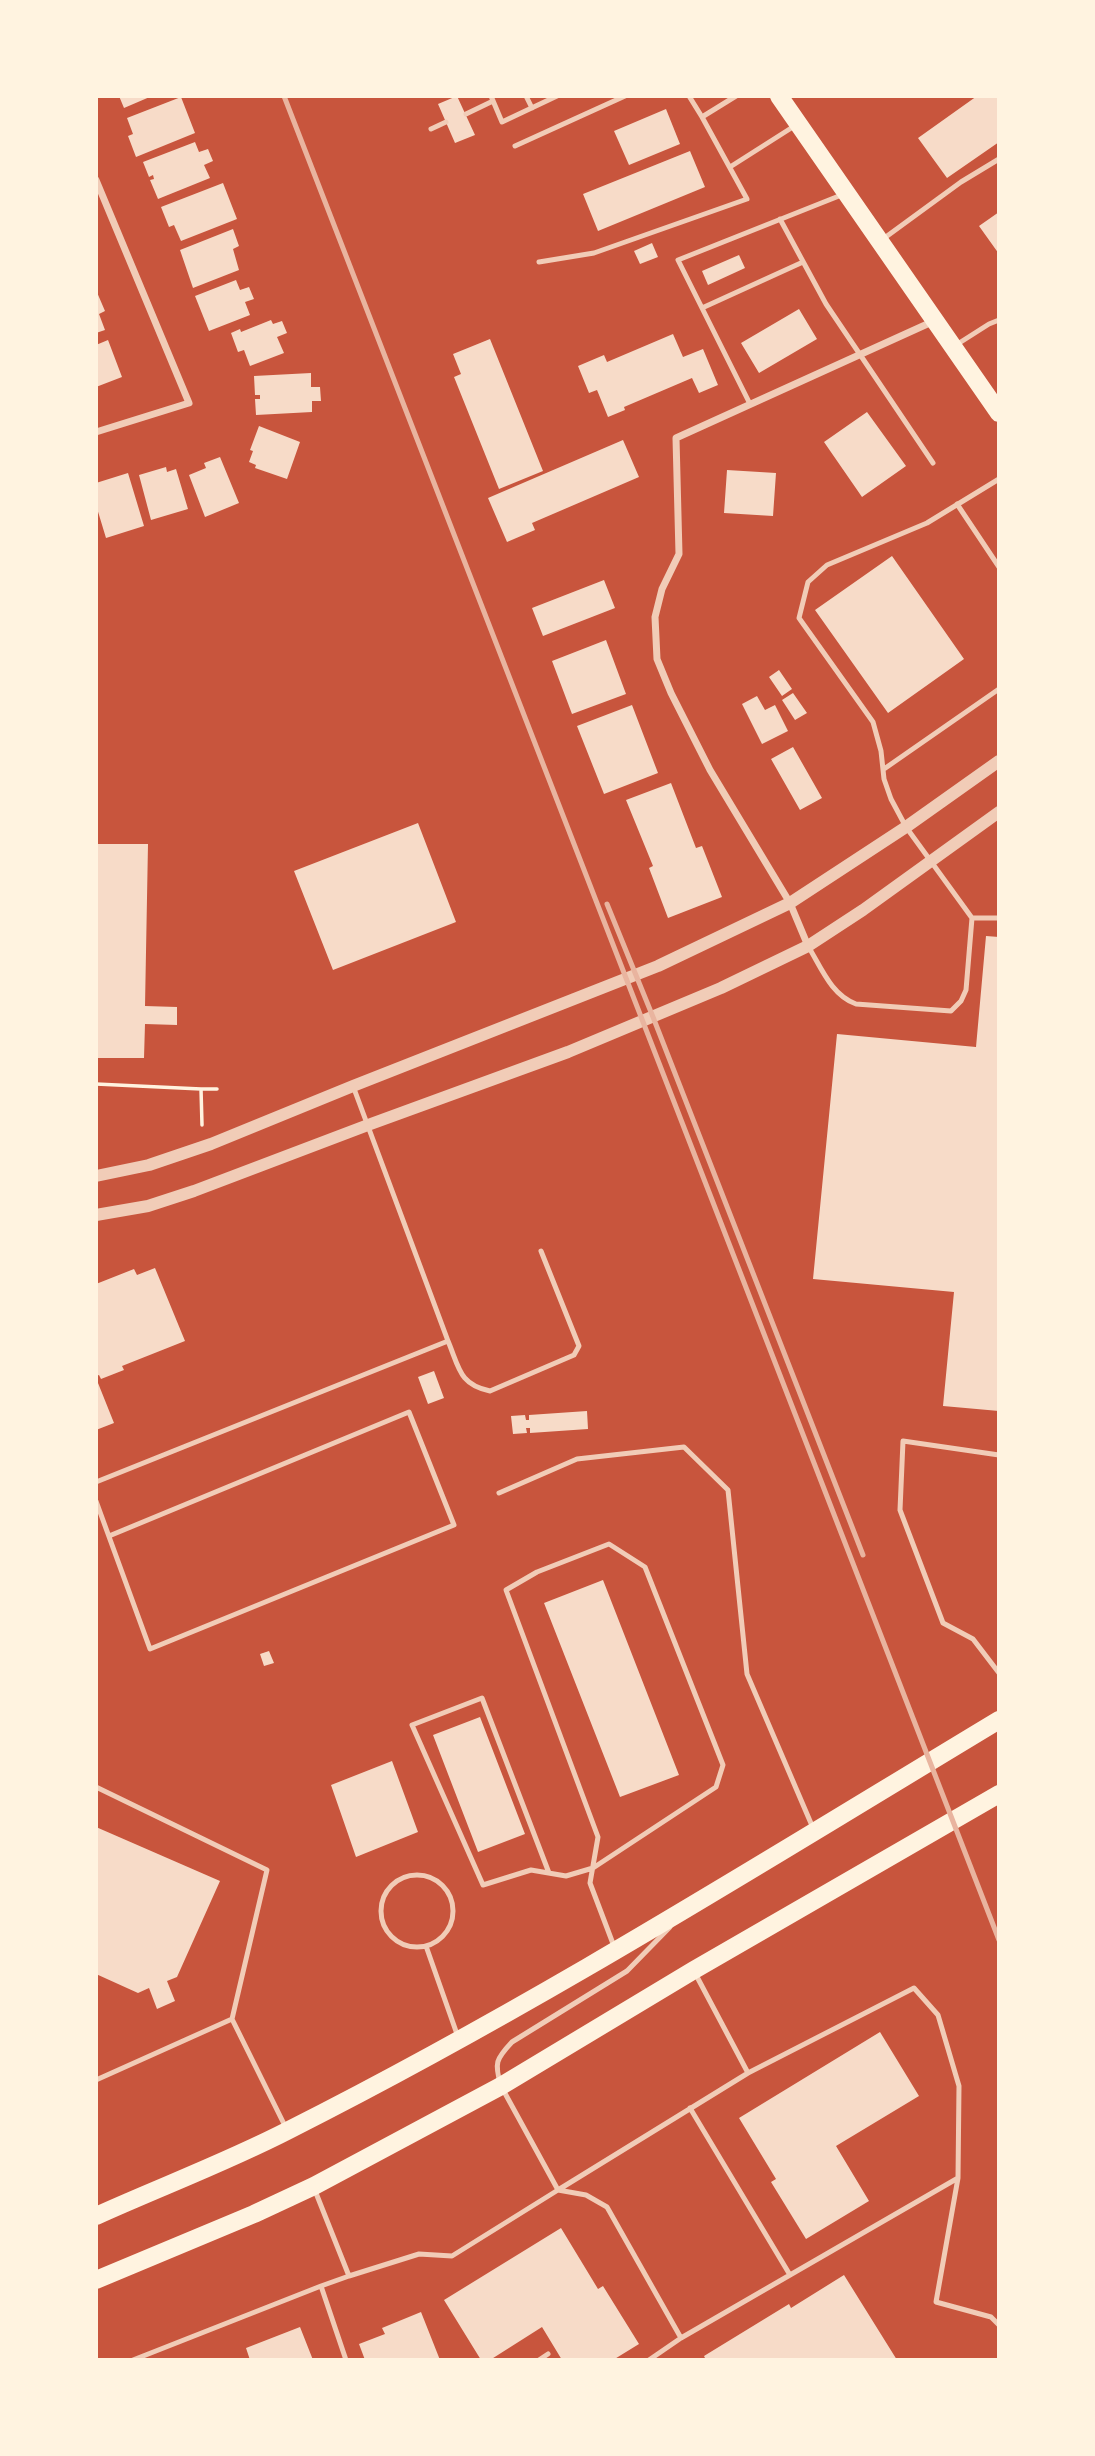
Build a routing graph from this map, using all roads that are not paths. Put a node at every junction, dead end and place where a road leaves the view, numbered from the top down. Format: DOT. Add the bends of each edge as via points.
graph roads {
  1 [pos="526,96"];
  2 [pos="557,96"];
  3 [pos="625,96"];
  4 [pos="690,96"];
  5 [pos="736,96"];
  6 [pos="779,96"];
  7 [pos="492,98"];
  8 [pos="532,108"];
  9 [pos="466,114"];
  10 [pos="702,117"];
  11 [pos="446,122"];
  12 [pos="798,123"];
  13 [pos="431,129"];
  14 [pos="515,146"];
  15 [pos="999,159"];
  16 [pos="730,167"];
  17 [pos="96,180"];
  18 [pos="847,192"];
  19 [pos="780,219"];
  20 [pos="880,241"];
  21 [pos="539,262"];
  22 [pos="803,262"];
  23 [pos="702,308"];
  24 [pos="999,320"];
  25 [pos="934,321"];
  26 [pos="954,346"];
  27 [pos="858,355"];
  28 [pos="750,404"];
  29 [pos="999,413"];
  30 [pos="96,432"];
  31 [pos="933,463"];
  32 [pos="999,479"];
  33 [pos="957,504"];
  34 [pos="999,566"];
  35 [pos="999,689"];
  36 [pos="999,761"];
  37 [pos="884,769"];
  38 [pos="999,812"];
  39 [pos="906,827"];
  40 [pos="931,861"];
  41 [pos="790,903"];
  42 [pos="972,918"];
  43 [pos="999,918"];
  44 [pos="808,946"];
  45 [pos="353,1086"];
  46 [pos="368,1125"];
  47 [pos="96,1176"];
  48 [pos="96,1214"];
  49 [pos="541,1251"];
  50 [pos="448,1341"];
  51 [pos="999,1455"];
  52 [pos="96,1482"];
  53 [pos="499,1493"];
  54 [pos="96,1501"];
  55 [pos="109,1536"];
  56 [pos="999,1673"];
  57 [pos="999,1720"];
  58 [pos="96,1787"];
  59 [pos="999,1794"];
  60 [pos="814,1831"];
  61 [pos="593,1868"];
  62 [pos="549,1873"];
  63 [pos="692,1904"];
  64 [pos="426,1946"];
  65 [pos="616,1952"];
  66 [pos="694,1970"];
  67 [pos="232,2019"];
  68 [pos="459,2040"];
  69 [pos="748,2073"];
  70 [pos="96,2080"];
  71 [pos="501,2086"];
  72 [pos="690,2108"];
  73 [pos="287,2131"];
  74 [pos="958,2178"];
  75 [pos="314,2186"];
  76 [pos="558,2190"];
  77 [pos="96,2216"];
  78 [pos="790,2275"];
  79 [pos="349,2276"];
  80 [pos="96,2280"];
  81 [pos="321,2286"];
  82 [pos="999,2325"];
  83 [pos="681,2338"];
  84 [pos="548,2354"];
  85 [pos="133,2360"];
  86 [pos="346,2360"];
  87 [pos="539,2360"];
  88 [pos="649,2360"];
  1 -- 8 [label="lane"];
  2 -- 8 [label="lane"];
  3 -- 14 [label="lane"];
  4 -- 10 [label="lane"];
  5 -- 10 [label="lane"];
  6 -- 12 [label="main road"];
  7 -- 8 [label="lane" via="502,122"];
  7 -- 9 [label="lane"];
  10 -- 16 [label="lane"];
  11 -- 13 [label="lane"];
  12 -- 16 [label="lane"];
  12 -- 18 [label="main road"];
  15 -- 20 [label="lane"];
  16 -- 21 [label="lane" via="747,199 594,253"];
  17 -- 30 [label="street" via="189,403"];
  18 -- 19 [label="lane"];
  18 -- 20 [label="main road"];
  19 -- 22 [label="lane"];
  19 -- 23 [label="lane" via="678,260"];
  20 -- 25 [label="main road"];
  22 -- 23 [label="lane"];
  22 -- 27 [label="lane"];
  23 -- 28 [label="lane"];
  24 -- 26 [label="lane"];
  25 -- 26 [label="main road"];
  25 -- 27 [label="street"];
  26 -- 29 [label="main road"];
  27 -- 28 [label="street"];
  27 -- 31 [label="lane"];
  28 -- 41 [label="street" via="676,438 679,554 654,617 657,659 710,769"];
  32 -- 33 [label="lane"];
  33 -- 34 [label="lane"];
  33 -- 37 [label="lane" via="927,523 827,565 808,582 799,618 873,722"];
  35 -- 37 [label="lane"];
  36 -- 39 [label="street"];
  37 -- 39 [label="lane" via="891,799"];
  38 -- 40 [label="street"];
  39 -- 40 [label="lane"];
  39 -- 41 [label="street"];
  40 -- 42 [label="lane"];
  40 -- 44 [label="street"];
  41 -- 44 [label="street"];
  41 -- 45 [label="street" via="636,976"];
  42 -- 43 [label="lane"];
  42 -- 44 [label="lane" via="966,990 951,1012 845,1000"];
  44 -- 46 [label="street" via="631,1027"];
  45 -- 46 [label="lane"];
  45 -- 47 [label="street" via="211,1144 149,1165"];
  46 -- 48 [label="street" via="194,1191 148,1206"];
  46 -- 50 [label="lane"];
  49 -- 50 [label="lane" via="579,1346 574,1355 490,1391 466,1382"];
  50 -- 52 [label="lane"];
  51 -- 56 [label="lane" via="903,1441 900,1510 943,1623 973,1639"];
  53 -- 60 [label="lane" via="577,1459 684,1447 728,1490 747,1674"];
  54 -- 55 [label="lane"];
  55 -- 55 [label="lane" via="150,1649 454,1525 409,1412"];
  57 -- 60 [label="main road"];
  58 -- 67 [label="lane" via="267,1870"];
  59 -- 66 [label="main road"];
  60 -- 63 [label="main road"];
  61 -- 61 [label="lane" via="598,1837 506,1590 537,1572 609,1545 645,1567 723,1765 716,1787"];
  61 -- 62 [label="lane" via="566,1876"];
  61 -- 65 [label="lane" via="590,1883"];
  62 -- 62 [label="lane" via="531,1870 483,1885 412,1725 482,1698"];
  63 -- 65 [label="main road"];
  63 -- 71 [label="lane" via="627,1971 512,2042 499,2056"];
  64 -- 64 [label="lane" via="446,1934 454,1911 438,1881 415,1875 393,1884 382,1905 382,1916 393,1937 414,1947"];
  64 -- 68 [label="lane"];
  65 -- 68 [label="main road"];
  66 -- 69 [label="lane"];
  66 -- 71 [label="main road"];
  67 -- 70 [label="lane"];
  67 -- 73 [label="lane"];
  68 -- 73 [label="main road"];
  69 -- 72 [label="lane"];
  69 -- 74 [label="lane" via="914,1988 938,2015 959,2087"];
  71 -- 75 [label="main road"];
  71 -- 76 [label="lane"];
  72 -- 76 [label="lane"];
  72 -- 78 [label="lane"];
  73 -- 77 [label="main road"];
  74 -- 78 [label="lane"];
  74 -- 82 [label="lane" via="936,2302 991,2317"];
  75 -- 79 [label="lane"];
  75 -- 80 [label="main road"];
  76 -- 79 [label="lane" via="452,2256 419,2254"];
  76 -- 83 [label="lane" via="586,2195 607,2207"];
  78 -- 83 [label="lane"];
  79 -- 81 [label="lane"];
  81 -- 85 [label="lane"];
  81 -- 86 [label="lane"];
  83 -- 88 [label="lane"];
  84 -- 87 [label="lane"];
}
